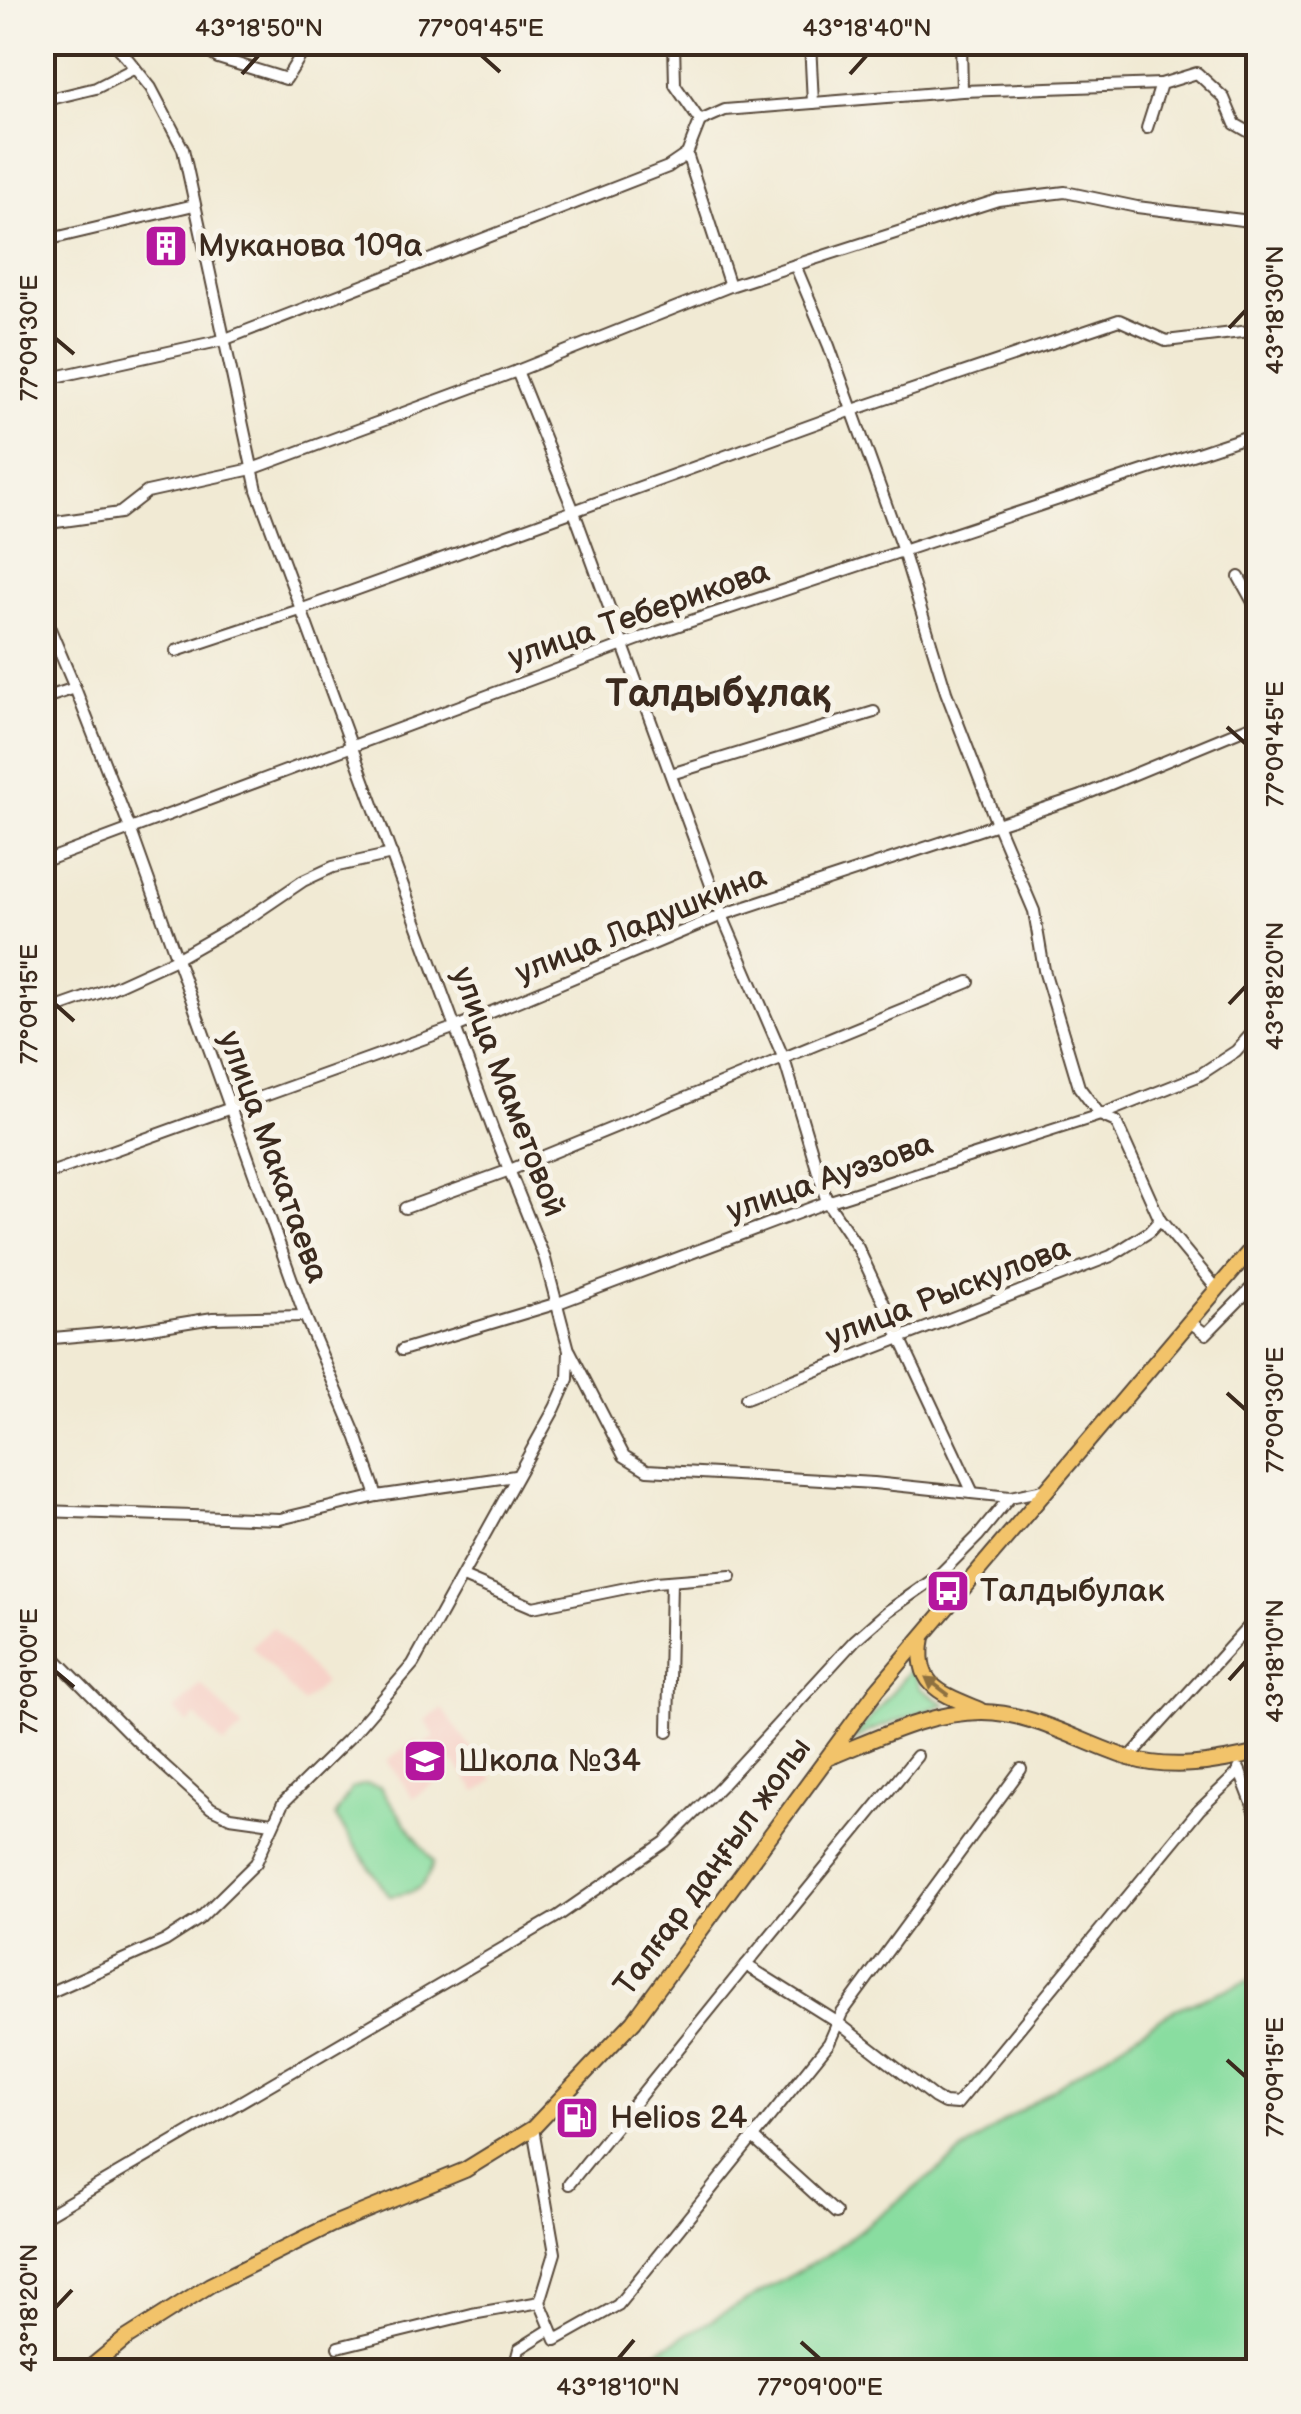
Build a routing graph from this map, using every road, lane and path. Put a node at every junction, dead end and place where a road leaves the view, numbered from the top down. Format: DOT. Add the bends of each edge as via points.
graph roads {
  1 [pos="114,42"];
  2 [pos="136,42"];
  3 [pos="192,42"];
  4 [pos="309,42"];
  5 [pos="674,42"];
  6 [pos="810,42"];
  7 [pos="962,42"];
  8 [pos="123,54"];
  9 [pos="135,68"];
  10 [pos="1161,84"];
  11 [pos="962,91"];
  12 [pos="42,101"];
  13 [pos="813,103"];
  14 [pos="700,121"];
  15 [pos="1148,128"];
  16 [pos="1258,138"];
  17 [pos="687,154"];
  18 [pos="194,205"];
  19 [pos="1258,222"];
  20 [pos="42,241"];
  21 [pos="795,266"];
  22 [pos="730,286"];
  23 [pos="1258,330"];
  24 [pos="223,340"];
  25 [pos="517,371"];
  26 [pos="42,380"];
  27 [pos="850,411"];
  28 [pos="1258,433"];
  29 [pos="252,468"];
  30 [pos="573,509"];
  31 [pos="42,529"];
  32 [pos="904,551"];
  33 [pos="1239,578"];
  34 [pos="42,610"];
  35 [pos="300,610"];
  36 [pos="1258,611"];
  37 [pos="624,645"];
  38 [pos="176,651"];
  39 [pos="75,688"];
  40 [pos="42,699"];
  41 [pos="874,712"];
  42 [pos="1258,723"];
  43 [pos="352,745"];
  44 [pos="671,774"];
  45 [pos="996,824"];
  46 [pos="131,831"];
  47 [pos="392,854"];
  48 [pos="42,862"];
  49 [pos="722,915"];
  50 [pos="176,959"];
  51 [pos="970,982"];
  52 [pos="42,1013"];
  53 [pos="1258,1026"];
  54 [pos="456,1027"];
  55 [pos="784,1059"];
  56 [pos="228,1108"];
  57 [pos="1100,1115"];
  58 [pos="510,1170"];
  59 [pos="42,1176"];
  60 [pos="827,1202"];
  61 [pos="405,1208"];
  62 [pos="1160,1220"];
  63 [pos="1258,1241"];
  64 [pos="1258,1281"];
  65 [pos="1217,1289"];
  66 [pos="558,1303"];
  67 [pos="304,1316"];
  68 [pos="1190,1322"];
  69 [pos="42,1339"];
  70 [pos="898,1339"];
  71 [pos="402,1350"];
  72 [pos="569,1350"];
  73 [pos="746,1398"];
  74 [pos="516,1476"];
  75 [pos="1048,1488"];
  76 [pos="974,1493"];
  77 [pos="377,1496"];
  78 [pos="1010,1497"];
  79 [pos="42,1511"];
  80 [pos="730,1576"];
  81 [pos="463,1577"];
  82 [pos="671,1581"];
  83 [pos="1258,1616"];
  84 [pos="923,1636"];
  85 [pos="42,1645"];
  86 [pos="987,1712"];
  87 [pos="668,1732"];
  88 [pos="1258,1753"];
  89 [pos="918,1756"];
  90 [pos="827,1758"];
  91 [pos="1129,1758"];
  92 [pos="1237,1765"];
  93 [pos="1022,1769"];
  94 [pos="1258,1819"];
  95 [pos="272,1822"];
  96 [pos="746,1965"];
  97 [pos="42,1996"];
  98 [pos="837,2022"];
  99 [pos="533,2128"];
  100 [pos="753,2138"];
  101 [pos="569,2184"];
  102 [pos="836,2212"];
  103 [pos="42,2218"];
  104 [pos="540,2302"];
  105 [pos="551,2330"];
  106 [pos="338,2347"];
  107 [pos="85,2372"];
  108 [pos="513,2372"];
  1 -- 8 [label="street, улица Маметовой"];
  2 -- 8 [label="street"];
  3 -- 4 [label="street" via="218,58 286,79"];
  5 -- 14 [label="street" via="676,85"];
  6 -- 13 [label="street"];
  7 -- 11 [label="street"];
  8 -- 9 [label="street, улица Маметовой"];
  9 -- 12 [label="street" via="96,88"];
  9 -- 18 [label="street, улица Маметовой" via="183,149"];
  10 -- 11 [label="street"];
  10 -- 15 [label="street"];
  10 -- 16 [label="street" via="1197,73 1224,98 1234,124"];
  11 -- 13 [label="street"];
  13 -- 14 [label="street" via="725,110"];
  14 -- 17 [label="street"];
  17 -- 22 [label="street"];
  17 -- 24 [label="street"];
  18 -- 20 [label="street"];
  18 -- 24 [label="street, улица Маметовой"];
  19 -- 21 [label="street" via="1065,192 998,200"];
  21 -- 22 [label="street"];
  21 -- 27 [label="street"];
  22 -- 25 [label="street"];
  23 -- 27 [label="street" via="1166,341 1120,320"];
  24 -- 26 [label="street"];
  24 -- 29 [label="street, улица Маметовой"];
  25 -- 29 [label="street"];
  25 -- 30 [label="street"];
  27 -- 30 [label="street"];
  27 -- 32 [label="street"];
  28 -- 32 [label="street, улица Теберикова"];
  29 -- 31 [label="street" via="147,492 120,513"];
  29 -- 35 [label="street, улица Маметовой"];
  30 -- 35 [label="street"];
  30 -- 37 [label="street"];
  32 -- 37 [label="street, улица Теберикова"];
  32 -- 45 [label="street" via="946,692"];
  33 -- 36 [label="street"];
  34 -- 39 [label="street, улица Макатаева"];
  35 -- 38 [label="street"];
  35 -- 43 [label="street, улица Маметовой"];
  37 -- 43 [label="street, улица Теберикова"];
  37 -- 44 [label="street"];
  39 -- 40 [label="street"];
  39 -- 46 [label="street, улица Макатаева"];
  41 -- 44 [label="street"];
  42 -- 45 [label="street, улица Ладушкина"];
  43 -- 46 [label="street, улица Теберикова"];
  43 -- 47 [label="street, улица Маметовой"];
  44 -- 49 [label="street"];
  45 -- 49 [label="street, улица Ладушкина"];
  45 -- 57 [label="street" via="1034,911 1079,1087"];
  46 -- 48 [label="street, улица Теберикова"];
  46 -- 50 [label="street, улица Макатаева"];
  47 -- 50 [label="street" via="304,881"];
  47 -- 54 [label="street, улица Маметовой"];
  49 -- 54 [label="street, улица Ладушкина"];
  49 -- 55 [label="street"];
  50 -- 52 [label="street"];
  50 -- 56 [label="street, улица Макатаева"];
  51 -- 55 [label="street"];
  53 -- 57 [label="street, улица Ауэзова" via="1236,1051 1198,1076"];
  54 -- 56 [label="street, улица Ладушкина"];
  54 -- 58 [label="street, улица Маметовой"];
  55 -- 58 [label="street"];
  55 -- 60 [label="street"];
  56 -- 59 [label="street, улица Ладушкина"];
  56 -- 67 [label="street, улица Макатаева"];
  57 -- 60 [label="street, улица Ауэзова"];
  57 -- 62 [label="street" via="1116,1122"];
  58 -- 61 [label="street"];
  58 -- 66 [label="street, улица Маметовой"];
  60 -- 66 [label="street, улица Ауэзова"];
  60 -- 70 [label="street" via="858,1248"];
  62 -- 65 [label="street"];
  62 -- 70 [label="street, улица Рыскулова" via="1112,1256"];
  63 -- 65 [label="main road, Талғар даңғыл жолы"];
  64 -- 68 [label="street" via="1206,1334"];
  65 -- 68 [label="main road, Талғар даңғыл жолы"];
  66 -- 71 [label="street, улица Ауэзова"];
  66 -- 72 [label="street, улица Маметовой"];
  67 -- 69 [label="street" via="213,1318"];
  67 -- 77 [label="street, улица Макатаева"];
  68 -- 75 [label="main road, Талғар даңғыл жолы"];
  70 -- 73 [label="street, улица Рыскулова"];
  70 -- 76 [label="street"];
  72 -- 74 [label="street, улица Маметовой" via="568,1378"];
  72 -- 76 [label="street" via="624,1456 647,1470"];
  74 -- 77 [label="street"];
  74 -- 81 [label="street, улица Маметовой"];
  75 -- 78 [label="street"];
  75 -- 84 [label="main road, Талғар даңғыл жолы"];
  76 -- 78 [label="street"];
  77 -- 79 [label="street" via="280,1519"];
  78 -- 103 [label="street" via="938,1576 846,1650 665,1842 558,1916"];
  80 -- 82 [label="street"];
  81 -- 82 [label="street" via="534,1607"];
  81 -- 95 [label="street, улица Маметовой" via="413,1664"];
  82 -- 87 [label="street"];
  83 -- 91 [label="street"];
  86 -- 84 [label="main road, one-way" via="939,1690 922,1674"];
  84 -- 90 [label="main road, Талғар даңғыл жолы"];
  85 -- 95 [label="street" via="211,1808"];
  86 -- 90 [label="main road" via="918,1721"];
  86 -- 91 [label="main road"];
  88 -- 92 [label="main road"];
  89 -- 96 [label="street"];
  90 -- 99 [label="main road, Талғар даңғыл жолы" via="634,2021"];
  91 -- 92 [label="main road"];
  92 -- 94 [label="street"];
  92 -- 98 [label="street" via="957,2104 934,2098"];
  93 -- 98 [label="street"];
  95 -- 97 [label="street, улица Маметовой" via="256,1863 198,1919 166,1941"];
  96 -- 98 [label="street"];
  96 -- 101 [label="street"];
  98 -- 100 [label="street" via="829,2044"];
  99 -- 104 [label="street" via="555,2253"];
  99 -- 107 [label="main road, Талғар даңғыл жолы" via="466,2170 331,2225 210,2285"];
  100 -- 102 [label="street"];
  100 -- 105 [label="street" via="618,2305 556,2340"];
  104 -- 105 [label="street"];
  104 -- 106 [label="street"];
  105 -- 108 [label="street" via="519,2349"];
}
